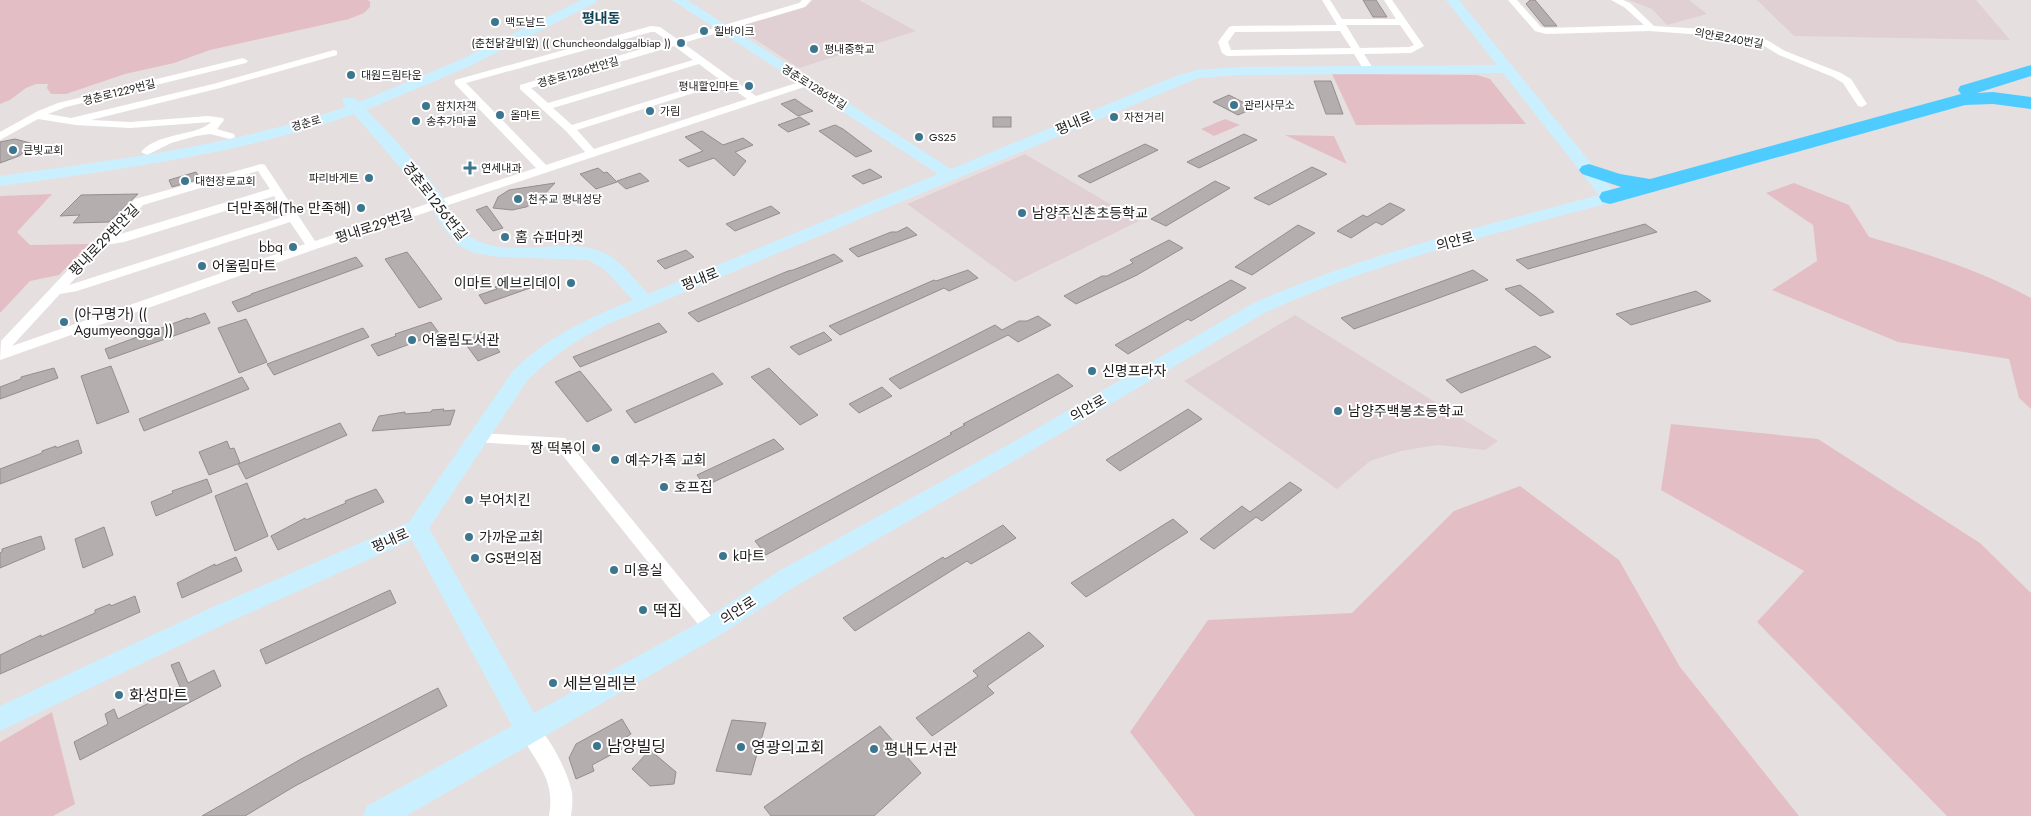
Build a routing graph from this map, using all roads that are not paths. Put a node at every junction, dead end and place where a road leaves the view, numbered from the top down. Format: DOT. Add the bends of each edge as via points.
graph roads {
  1 [pos="575,0"];
  2 [pos="591,0"];
  3 [pos="807,0"];
  4 [pos="1326,0"];
  5 [pos="1388,0"];
  6 [pos="1452,0"];
  7 [pos="1512,0"];
  8 [pos="1615,0"];
  9 [pos="685,1"];
  10 [pos="1404,22"];
  11 [pos="1341,25"];
  12 [pos="1649,28"];
  13 [pos="723,30"];
  14 [pos="1351,42"];
  15 [pos="677,43"];
  16 [pos="1223,43"];
  17 [pos="1357,51"];
  18 [pos="334,53"];
  19 [pos="702,60"];
  20 [pos="243,61"];
  21 [pos="1507,69"];
  22 [pos="1369,70"];
  23 [pos="2031,70"];
  24 [pos="514,78"];
  25 [pos="728,79"];
  26 [pos="806,83"];
  27 [pos="754,99"];
  28 [pos="2031,103"];
  29 [pos="352,104"];
  30 [pos="1862,104"];
  31 [pos="546,108"];
  32 [pos="37,116"];
  33 [pos="72,122"];
  34 [pos="570,129"];
  35 [pos="209,131"];
  36 [pos="230,136"];
  37 [pos="0,137"];
  38 [pos="147,152"];
  39 [pos="592,154"];
  40 [pos="1751,157"];
  41 [pos="543,170"];
  42 [pos="1588,170"];
  43 [pos="0,171"];
  44 [pos="950,175"];
  45 [pos="0,181"];
  46 [pos="1651,185"];
  47 [pos="277,191"];
  48 [pos="1610,197"];
  49 [pos="440,205"];
  50 [pos="294,217"];
  51 [pos="100,242"];
  52 [pos="312,246"];
  53 [pos="56,291"];
  54 [pos="645,302"];
  55 [pos="0,354"];
  56 [pos="479,438"];
  57 [pos="417,528"];
  58 [pos="710,628"];
  59 [pos="0,719"];
  60 [pos="529,730"];
  61 [pos="378,816"];
  62 [pos="560,816"];
  1 -- 29 [label="street, 경춘로"];
  2 -- 29 [label="street, 경춘로" via="438,76"];
  3 -- 13 [label="street, 경춘로1286번안길" via="802,5"];
  4 -- 11 [label="street"];
  5 -- 10 [label="street"];
  6 -- 21 [label="street"];
  7 -- 12 [label="street, 의안로240번길" via="1538,29 1546,31"];
  8 -- 12 [label="street" via="1627,5"];
  9 -- 13 [label="street, 경춘로1286번길"];
  10 -- 11 [label="street"];
  10 -- 17 [label="street" via="1419,46 1411,50"];
  11 -- 14 [label="street"];
  11 -- 16 [label="street" via="1232,29"];
  12 -- 30 [label="street, 의안로240번길" via="1704,32 1764,42 1782,53 1838,75 1847,81"];
  13 -- 15 [label="street, 경춘로1286번안길"];
  13 -- 26 [label="street, 경춘로1286번길"];
  14 -- 16 [label="street"];
  14 -- 17 [label="street"];
  15 -- 19 [label="street"];
  15 -- 24 [label="street, 경춘로1286번안길"];
  15 -- 24 [label="street" via="651,29"];
  16 -- 17 [label="street" via="1227,53"];
  17 -- 22 [label="street"];
  18 -- 33 [label="street"];
  19 -- 25 [label="street"];
  19 -- 31 [label="street"];
  20 -- 32 [label="street, 경춘로1229번길" via="62,106"];
  21 -- 22 [label="street, 평내로"];
  21 -- 42 [label="street"];
  22 -- 44 [label="street, 평내로" via="1198,74 1166,84"];
  23 -- 40 [label="highway" via="1916,106 1784,141"];
  24 -- 31 [label="street, 경춘로1286번안길"];
  24 -- 41 [label="street" via="459,82"];
  25 -- 27 [label="street"];
  25 -- 34 [label="street"];
  26 -- 27 [label="street, 평내로29번길"];
  26 -- 44 [label="street, 경춘로1286번길"];
  27 -- 39 [label="street, 평내로29번길"];
  28 -- 40 [label="highway" via="1993,98 1964,99"];
  29 -- 36 [label="street, 경춘로"];
  29 -- 45 [label="street, 경춘로" via="250,139 189,154"];
  29 -- 49 [label="street, 경춘로1256번길"];
  31 -- 34 [label="street, 경춘로1286번안길"];
  32 -- 33 [label="street"];
  32 -- 37 [label="street, 경춘로1229번길"];
  33 -- 35 [label="street" via="130,125 219,120"];
  34 -- 39 [label="street, 경춘로1286번안길"];
  35 -- 36 [label="street"];
  35 -- 38 [label="street" via="164,142"];
  36 -- 38 [label="street, 경춘로"];
  38 -- 43 [label="street, 경춘로"];
  39 -- 41 [label="street, 평내로29번길"];
  40 -- 46 [label="highway"];
  41 -- 49 [label="street, 평내로29번길"];
  42 -- 46 [label="highway" via="1630,183"];
  42 -- 48 [label="street"];
  44 -- 54 [label="street, 평내로"];
  46 -- 48 [label="highway"];
  47 -- 50 [label="street, 평내로29번안길"];
  47 -- 51 [label="street" via="120,239"];
  47 -- 51 [label="street, 평내로29번안길" via="261,167 139,202"];
  48 -- 58 [label="street, 의안로" via="1385,258 1259,308 788,578"];
  49 -- 52 [label="street, 평내로29번길"];
  49 -- 54 [label="street, 경춘로1256번길" via="464,241 480,249 597,255 606,260"];
  50 -- 52 [label="street, 평내로29번안길"];
  50 -- 53 [label="street"];
  51 -- 53 [label="street, 평내로29번안길"];
  52 -- 55 [label="street, 평내로29번길"];
  53 -- 55 [label="street, 평내로29번안길"];
  54 -- 56 [label="street, 평내로" via="579,331 543,354 520,376"];
  56 -- 57 [label="street, 평내로"];
  56 -- 58 [label="street" via="560,442"];
  57 -- 59 [label="street, 평내로" via="222,614"];
  57 -- 60 [label="street"];
  58 -- 60 [label="street, 의안로"];
  60 -- 61 [label="street, 의안로"];
  60 -- 62 [label="street" via="552,765 562,788"];
}
